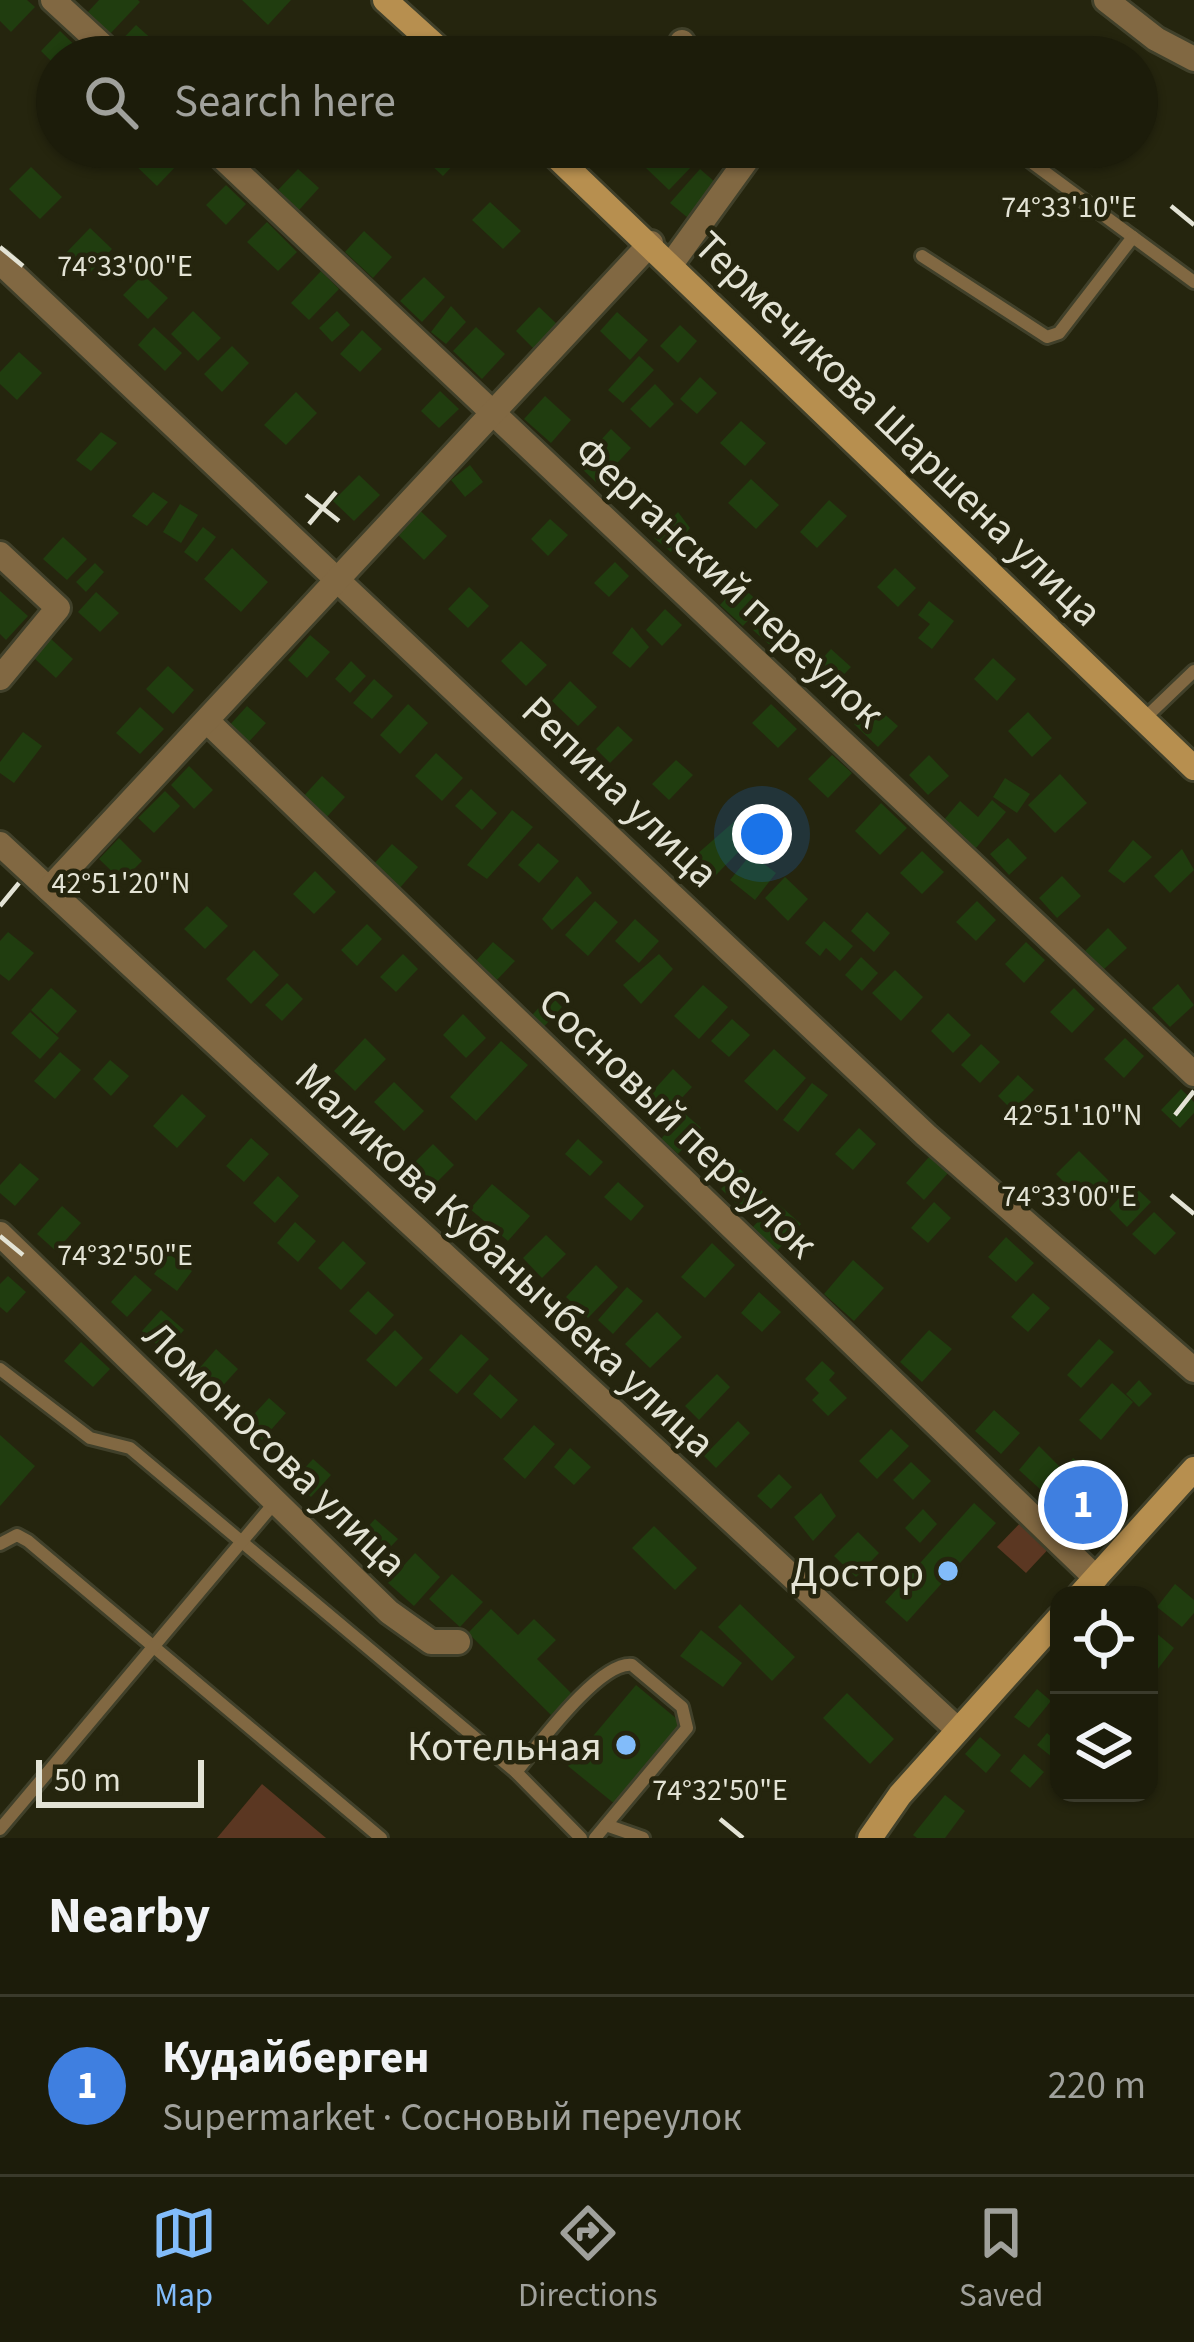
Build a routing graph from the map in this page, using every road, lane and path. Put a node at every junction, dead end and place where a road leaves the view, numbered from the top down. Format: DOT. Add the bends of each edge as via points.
graph roads {
  1 [pos="53,0"];
  2 [pos="385,0"];
  3 [pos="1106,0"];
  4 [pos="92,36"];
  5 [pos="425,36"];
  6 [pos="1152,36"];
  7 [pos="1158,40"];
  8 [pos="1194,59"];
  9 [pos="234,168"];
  10 [pos="570,168"];
  11 [pos="741,168"];
  12 [pos="1039,168"];
  13 [pos="1133,237"];
  14 [pos="651,243"];
  15 [pos="922,256"];
  16 [pos="0,262"];
  17 [pos="672,263"];
  18 [pos="1194,282"];
  19 [pos="493,410"];
  20 [pos="0,554"];
  21 [pos="339,577"];
  22 [pos="1194,671"];
  23 [pos="0,678"];
  24 [pos="1144,719"];
  25 [pos="208,722"];
  26 [pos="1194,767"];
  27 [pos="0,844"];
  28 [pos="49,889"];
  29 [pos="1194,1074"];
  30 [pos="0,1234"];
  31 [pos="0,1369"];
  32 [pos="1194,1370"];
  33 [pos="1194,1469"];
  34 [pos="276,1501"];
  35 [pos="241,1541"];
  36 [pos="0,1544"];
  37 [pos="1088,1586"];
  38 [pos="1050,1628"];
  39 [pos="458,1642"];
  40 [pos="153,1646"];
  41 [pos="958,1730"];
  42 [pos="516,1772"];
  43 [pos="606,1825"];
  44 [pos="2,1833"];
  45 [pos="382,1838"];
  46 [pos="581,1838"];
  47 [pos="595,1838"];
  48 [pos="643,1838"];
  49 [pos="870,1838"];
  1 -- 4 [label="street"];
  2 -- 5 [label="street"];
  3 -- 6 [label="street"];
  7 -- 8 [label="street"];
  9 -- 19 [label="street, Ферганский переулок"];
  10 -- 14 [label="street, Термечикова Шаршена улица"];
  11 -- 17 [label="street"];
  12 -- 13 [label="lane"];
  13 -- 15 [label="lane" via="1059,333 1047,337"];
  13 -- 18 [label="lane"];
  14 -- 17 [label="street, Термечикова Шаршена улица"];
  14 -- 19 [label="street"];
  16 -- 21 [label="street, Репина улица"];
  17 -- 24 [label="street, Термечикова Шаршена улица"];
  19 -- 21 [label="street"];
  19 -- 29 [label="street, Ферганский переулок"];
  20 -- 23 [label="street" via="58,608"];
  21 -- 25 [label="street"];
  21 -- 32 [label="street, Репина улица" via="926,1135"];
  22 -- 24 [label="lane"];
  24 -- 26 [label="street, Термечикова Шаршена улица"];
  25 -- 28 [label="street"];
  25 -- 37 [label="street, Сосновый переулок"];
  27 -- 28 [label="street, Маликова Кубанычбека улица"];
  28 -- 41 [label="street, Маликова Кубанычбека улица"];
  30 -- 34 [label="street, Ломоносова улица"];
  31 -- 35 [label="lane" via="90,1438 130,1448"];
  33 -- 37 [label="street"];
  34 -- 35 [label="lane"];
  34 -- 39 [label="street, Ломоносова улица" via="388,1612 430,1642"];
  35 -- 40 [label="lane"];
  35 -- 42 [label="lane"];
  36 -- 40 [label="lane" via="16,1535 28,1541"];
  38 -- 41 [label="street"];
  40 -- 44 [label="lane"];
  40 -- 45 [label="lane"];
  41 -- 49 [label="street"];
  42 -- 43 [label="lane" via="569,1708 614,1667 632,1665 682,1707 687,1728"];
  42 -- 46 [label="lane"];
  43 -- 47 [label="lane"];
  43 -- 48 [label="lane"];
}
